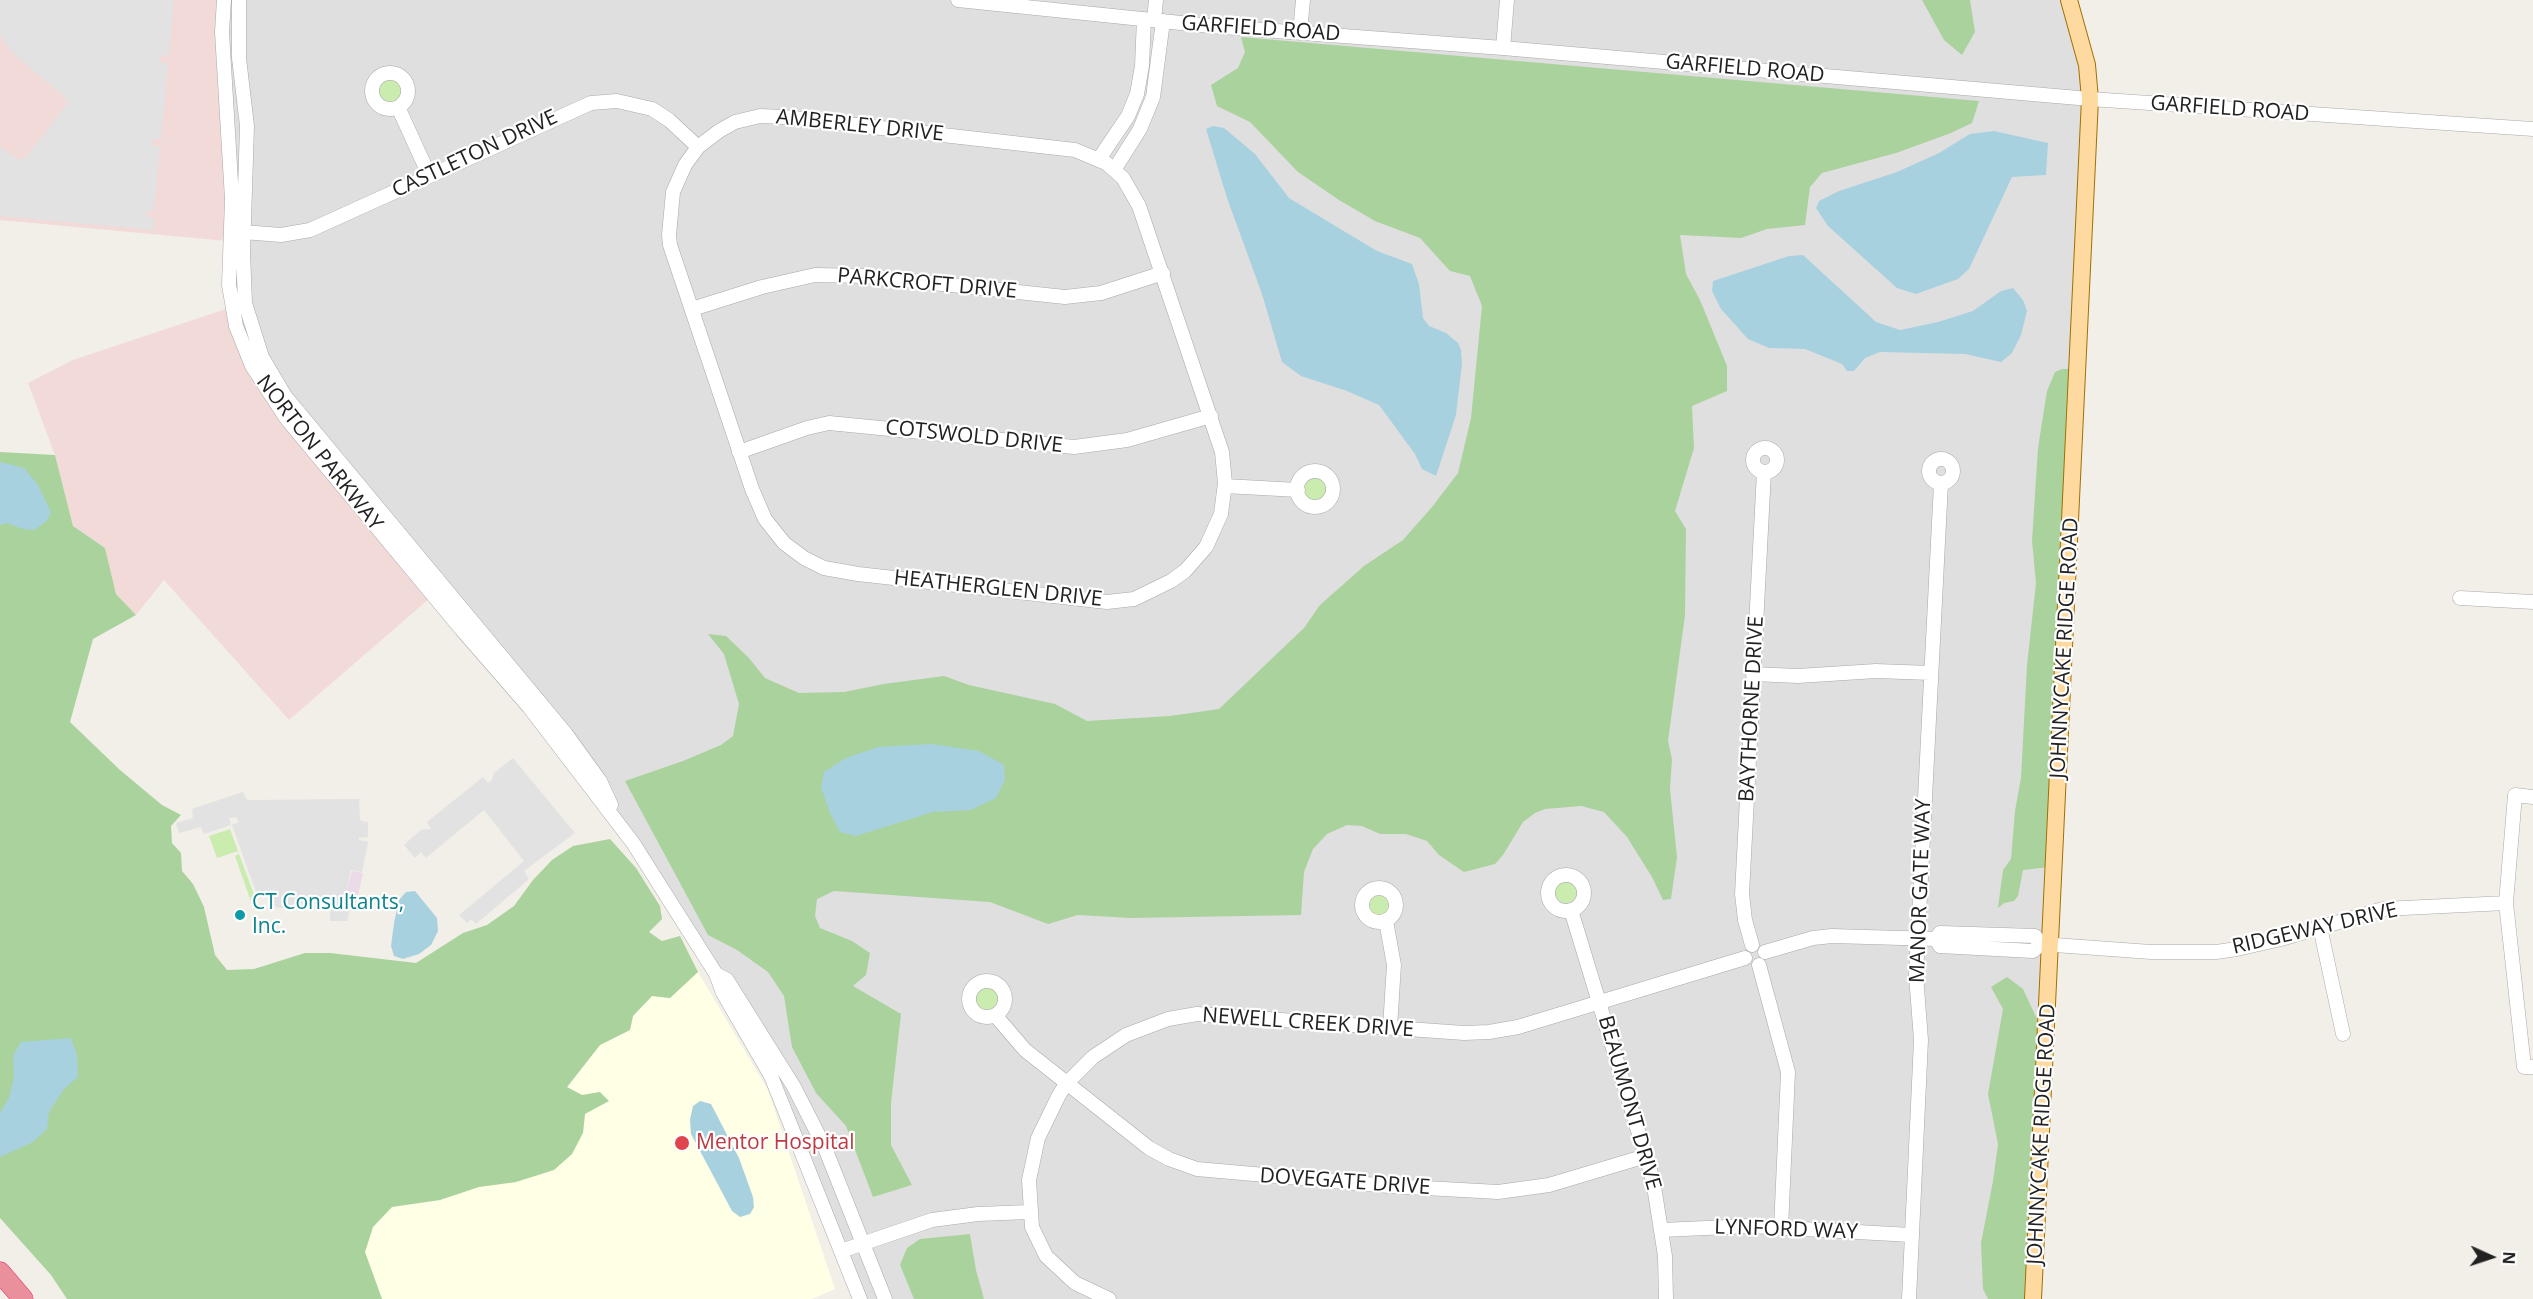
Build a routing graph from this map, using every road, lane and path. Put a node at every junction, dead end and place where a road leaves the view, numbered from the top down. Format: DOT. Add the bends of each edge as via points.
graph roads {
  1 [pos="224,0"];
  2 [pos="239,0"];
  3 [pos="958,0"];
  4 [pos="1156,0"];
  5 [pos="1303,0"];
  6 [pos="1507,0"];
  7 [pos="2069,0"];
  8 [pos="1154,20"];
  9 [pos="1300,32"];
  10 [pos="1503,48"];
  11 [pos="2090,99"];
  12 [pos="398,107"];
  13 [pos="2533,129"];
  14 [pos="698,147"];
  15 [pos="1106,164"];
  16 [pos="429,175"];
  17 [pos="243,232"];
  18 [pos="1163,273"];
  19 [pos="692,309"];
  20 [pos="1211,416"];
  21 [pos="739,452"];
  22 [pos="1764,472"];
  23 [pos="1941,483"];
  24 [pos="1225,486"];
  25 [pos="1298,490"];
  26 [pos="795,552"];
  27 [pos="2460,598"];
  28 [pos="2533,602"];
  29 [pos="1931,673"];
  30 [pos="1753,674"];
  31 [pos="2533,797"];
  32 [pos="621,825"];
  33 [pos="2506,903"];
  34 [pos="1571,910"];
  35 [pos="1386,921"];
  36 [pos="2320,927"];
  37 [pos="1917,938"];
  38 [pos="2047,944"];
  39 [pos="1752,945"];
  40 [pos="1745,958"];
  41 [pos="1762,959"];
  42 [pos="716,974"];
  43 [pos="1599,1002"];
  44 [pos="994,1015"];
  45 [pos="1390,1027"];
  46 [pos="2343,1034"];
  47 [pos="2533,1067"];
  48 [pos="1066,1084"];
  49 [pos="1646,1156"];
  50 [pos="1029,1212"];
  51 [pos="1780,1228"];
  52 [pos="1662,1230"];
  53 [pos="1911,1235"];
  54 [pos="862,1244"];
  55 [pos="841,1251"];
  56 [pos="0,1272"];
  57 [pos="23,1299"];
  58 [pos="860,1299"];
  59 [pos="885,1299"];
  60 [pos="1108,1299"];
  61 [pos="1665,1299"];
  62 [pos="1909,1299"];
  63 [pos="2033,1299"];
  1 -- 32 [label="street, NORTON PARKWAY" via="222,32 232,199 229,285 236,326 252,366 286,418 530,707"];
  2 -- 17 [label="street, NORTON PARKWAY" via="239,50 247,126"];
  3 -- 8 [label="street, GARFIELD ROAD"];
  4 -- 8 [label="street"];
  5 -- 9 [label="street"];
  6 -- 10 [label="street"];
  7 -- 11 [label="main road, JOHNNYCAKE RIDGE ROAD" via="2087,65"];
  8 -- 9 [label="street, GARFIELD ROAD"];
  8 -- 15 [label="street" via="1153,97 1140,129"];
  9 -- 10 [label="street, GARFIELD ROAD"];
  10 -- 11 [label="street, GARFIELD ROAD"];
  11 -- 13 [label="street, GARFIELD ROAD"];
  11 -- 38 [label="main road, JOHNNYCAKE RIDGE ROAD"];
  12 -- 16 [label="street"];
  14 -- 15 [label="street, AMBERLEY DRIVE" via="735,122 770,116 1075,150"];
  14 -- 16 [label="street, CASTLETON DRIVE" via="652,109 604,100 576,108"];
  14 -- 19 [label="street, AMBERLEY DRIVE" via="673,192 669,217 670,245"];
  15 -- 18 [label="street, HEATHERGLEN DRIVE" via="1123,178 1139,206"];
  16 -- 17 [label="street, CASTLETON DRIVE" via="310,230 281,235"];
  17 -- 32 [label="street, NORTON PARKWAY" via="245,303 262,357 285,396 566,734 600,781"];
  18 -- 19 [label="street, PARKCROFT DRIVE" via="1101,293 1065,297 866,276 815,275"];
  18 -- 20 [label="street, HEATHERGLEN DRIVE"];
  19 -- 21 [label="street, AMBERLEY DRIVE"];
  20 -- 21 [label="street, COTSWOLD DRIVE" via="1127,440 1090,446 1047,446 829,423"];
  20 -- 24 [label="street, HEATHERGLEN DRIVE" via="1222,452"];
  21 -- 26 [label="street, AMBERLEY DRIVE" via="765,519"];
  22 -- 30 [label="street, BAYTHORNE DRIVE"];
  23 -- 29 [label="street, MANOR GATE WAY"];
  24 -- 25 [label="street"];
  24 -- 26 [label="street, HEATHERGLEN DRIVE" via="1215,531 1195,560 1171,581 1122,602 858,574 824,568"];
  27 -- 28 [label="street"];
  29 -- 30 [label="street" via="1876,670 1798,676"];
  29 -- 37 [label="street, MANOR GATE WAY"];
  30 -- 39 [label="street, BAYTHORNE DRIVE" via="1742,894"];
  31 -- 33 [label="street" via="2515,795"];
  32 -- 42 [label="street, NORTON PARKWAY"];
  33 -- 36 [label="street, RIDGEWAY DRIVE" via="2383,909"];
  33 -- 47 [label="street" via="2524,1067"];
  34 -- 43 [label="street, BEAUMONT DRIVE"];
  35 -- 45 [label="street" via="1394,965"];
  36 -- 38 [label="street, RIDGEWAY DRIVE" via="2216,952 2151,952"];
  36 -- 46 [label="street"];
  37 -- 38 [label="street" via="1936,939 1940,946 2033,951"];
  37 -- 41 [label="street" via="1813,938"];
  37 -- 53 [label="street, MANOR GATE WAY" via="1921,1040"];
  38 -- 63 [label="main road, JOHNNYCAKE RIDGE ROAD"];
  39 -- 40 [label="street" via="1746,949"];
  39 -- 41 [label="street" via="1761,947"];
  40 -- 41 [label="street" via="1750,965"];
  40 -- 43 [label="street, NEWELL CREEK DRIVE"];
  41 -- 51 [label="street" via="1788,1072"];
  42 -- 54 [label="street, NORTON PARKWAY" via="727,980 794,1087 825,1148"];
  42 -- 55 [label="street, NORTON PARKWAY" via="771,1076"];
  43 -- 45 [label="street, NEWELL CREEK DRIVE" via="1489,1032 1464,1034"];
  43 -- 49 [label="street, BEAUMONT DRIVE"];
  44 -- 48 [label="street, DOVEGATE DRIVE" via="1025,1050"];
  45 -- 48 [label="street, NEWELL CREEK DRIVE" via="1222,1015 1182,1016 1117,1040"];
  48 -- 49 [label="street, DOVEGATE DRIVE" via="1156,1153 1205,1171 1498,1192 1549,1185"];
  48 -- 50 [label="street, NEWELL CREEK DRIVE" via="1038,1138 1029,1180"];
  49 -- 52 [label="street, BEAUMONT DRIVE"];
  50 -- 54 [label="street" via="932,1220"];
  50 -- 60 [label="street, NEWELL CREEK DRIVE" via="1038,1242 1055,1267 1075,1283"];
  51 -- 52 [label="street, LYNFORD WAY"];
  51 -- 53 [label="street, LYNFORD WAY"];
  52 -- 61 [label="street, BEAUMONT DRIVE"];
  53 -- 62 [label="street, MANOR GATE WAY"];
  54 -- 55 [label="street"];
  54 -- 59 [label="street, NORTON PARKWAY"];
  55 -- 58 [label="street, NORTON PARKWAY"];
  56 -- 57 [label="highway"];
}
